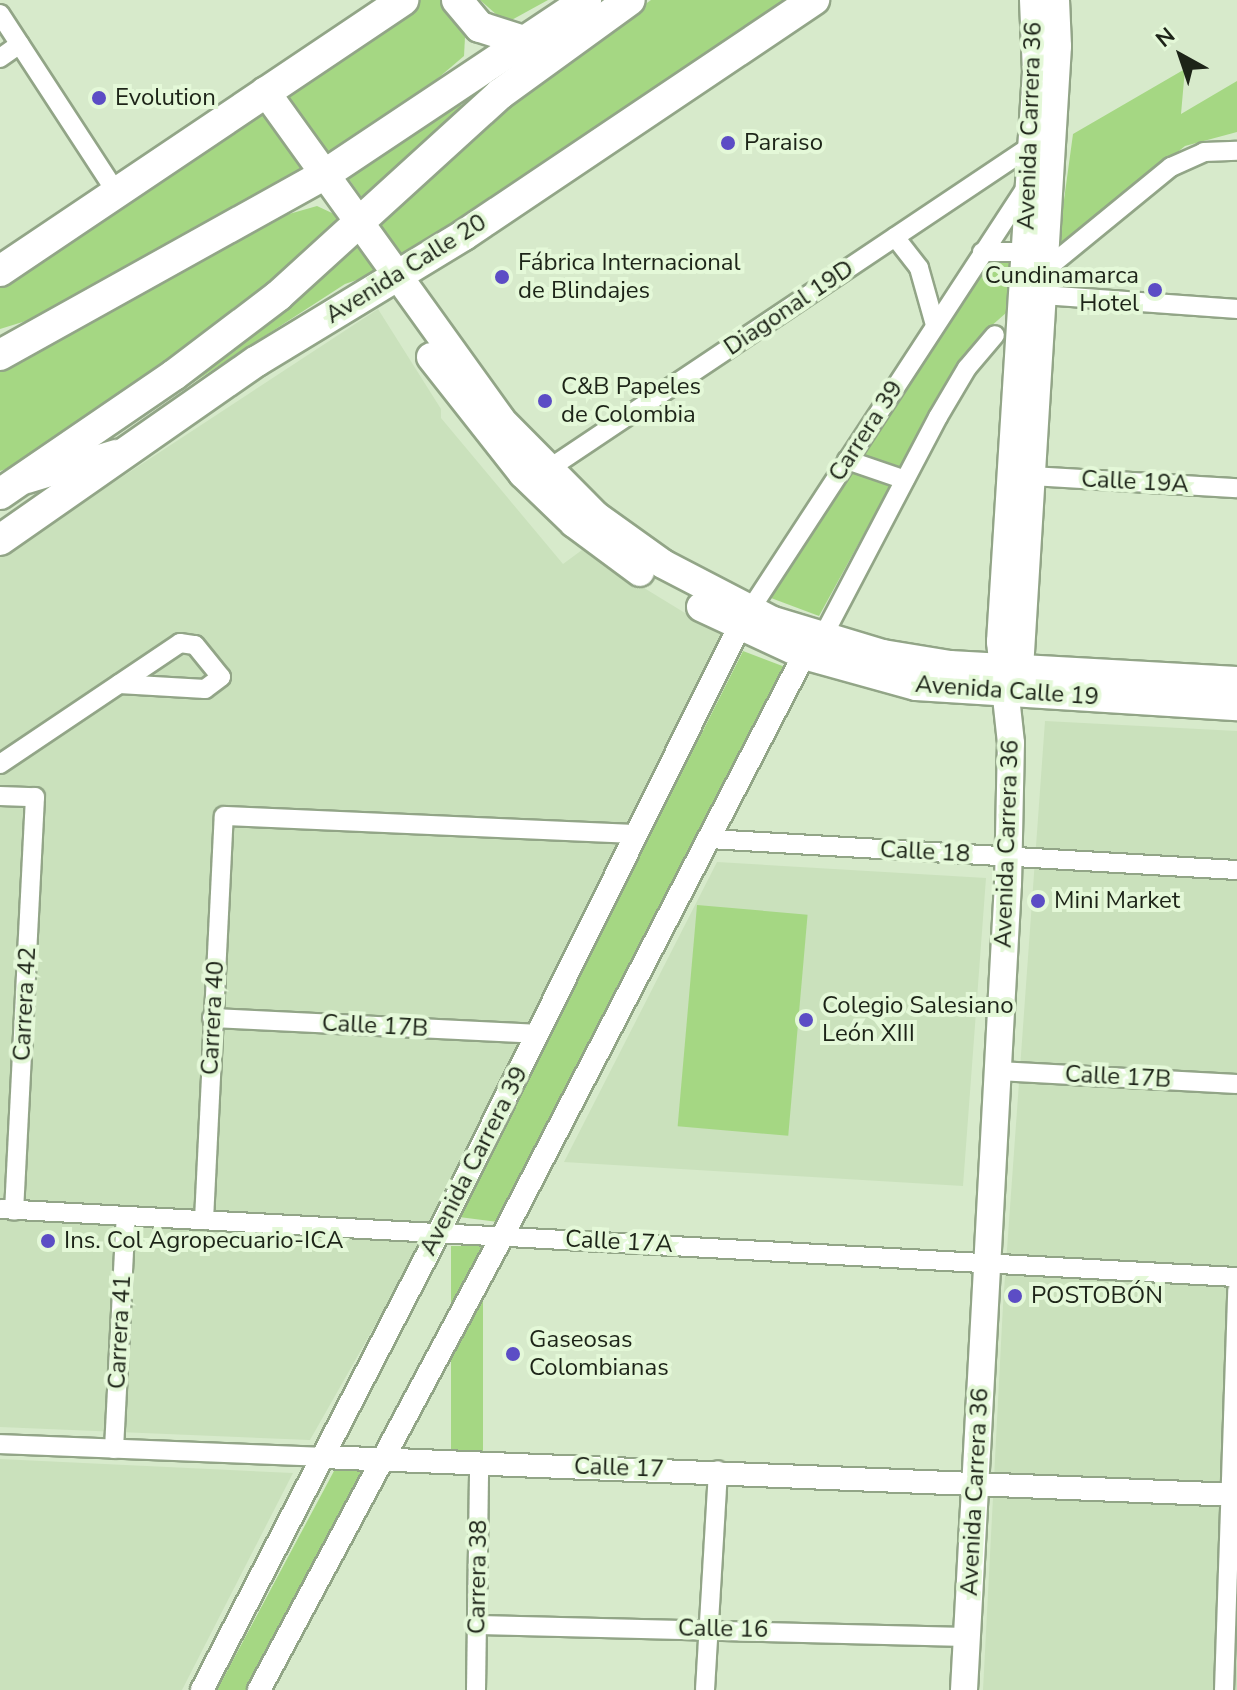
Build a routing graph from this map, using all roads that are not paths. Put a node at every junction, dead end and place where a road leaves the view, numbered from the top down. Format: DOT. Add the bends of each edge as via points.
graph roads {
  1 [pos="403,0"];
  2 [pos="457,0"];
  3 [pos="586,0"];
  4 [pos="630,0"];
  5 [pos="814,0"];
  6 [pos="1033,0"];
  7 [pos="1056,0"];
  8 [pos="0,14"];
  9 [pos="524,41"];
  10 [pos="20,44"];
  11 [pos="0,58"];
  12 [pos="265,91"];
  13 [pos="1031,146"];
  14 [pos="1237,151"];
  15 [pos="324,175"];
  16 [pos="1029,184"];
  17 [pos="116,192"];
  18 [pos="359,224"];
  19 [pos="895,237"];
  20 [pos="982,252"];
  21 [pos="0,271"];
  22 [pos="1034,272"];
  23 [pos="386,283"];
  24 [pos="1237,309"];
  25 [pos="56,324"];
  26 [pos="935,325"];
  27 [pos="0,335"];
  28 [pos="995,335"];
  29 [pos="0,355"];
  30 [pos="197,359"];
  31 [pos="131,448"];
  32 [pos="847,460"];
  33 [pos="547,470"];
  34 [pos="1032,476"];
  35 [pos="905,480"];
  36 [pos="5,488"];
  37 [pos="1237,488"];
  38 [pos="0,540"];
  39 [pos="744,619"];
  40 [pos="813,646"];
  41 [pos="1009,677"];
  42 [pos="1237,681"];
  43 [pos="119,684"];
  44 [pos="1237,706"];
  45 [pos="0,764"];
  46 [pos="0,796"];
  47 [pos="637,834"];
  48 [pos="710,839"];
  49 [pos="1007,857"];
  50 [pos="1237,870"];
  51 [pos="212,1018"];
  52 [pos="537,1034"];
  53 [pos="998,1071"];
  54 [pos="1237,1084"];
  55 [pos="7,1209"];
  56 [pos="126,1216"];
  57 [pos="204,1220"];
  58 [pos="439,1232"];
  59 [pos="503,1235"];
  60 [pos="989,1263"];
  61 [pos="1237,1277"];
  62 [pos="1237,1290"];
  63 [pos="0,1444"];
  64 [pos="114,1449"];
  65 [pos="323,1457"];
  66 [pos="384,1460"];
  67 [pos="479,1464"];
  68 [pos="718,1470"];
  69 [pos="975,1483"];
  70 [pos="1234,1495"];
  71 [pos="478,1625"];
  72 [pos="709,1628"];
  73 [pos="967,1637"];
  74 [pos="202,1690"];
  75 [pos="259,1690"];
  76 [pos="476,1690"];
  77 [pos="705,1690"];
  78 [pos="964,1690"];
  79 [pos="1224,1690"];
  1 -- 12 [label="highway"];
  2 -- 9 [label="highway" via="486,31"];
  3 -- 9 [label="highway"];
  4 -- 18 [label="highway, Avenida Calle 20" via="500,94"];
  5 -- 23 [label="highway, Avenida Calle 20"];
  6 -- 13 [label="main road, Avenida Carrera 36"];
  7 -- 22 [label="main road, Avenida Carrera 36" via="1058,46"];
  8 -- 10 [label="street"];
  9 -- 15 [label="highway"];
  10 -- 11 [label="street"];
  10 -- 17 [label="street"];
  12 -- 15 [label="main road"];
  12 -- 17 [label="highway"];
  13 -- 16 [label="main road, Avenida Carrera 36"];
  13 -- 19 [label="street, Diagonal 19D"];
  14 -- 22 [label="street" via="1204,152 1171,167"];
  15 -- 18 [label="main road"];
  15 -- 25 [label="highway"];
  16 -- 20 [label="street, Carrera 39"];
  16 -- 22 [label="main road, Avenida Carrera 36"];
  17 -- 21 [label="highway"];
  18 -- 23 [label="main road"];
  18 -- 30 [label="highway, Avenida Calle 20"];
  19 -- 26 [label="street" via="919,268"];
  19 -- 33 [label="street, Diagonal 19D"];
  20 -- 22 [label="street"];
  20 -- 26 [label="street, Carrera 39"];
  22 -- 24 [label="street"];
  22 -- 34 [label="main road, Avenida Carrera 36"];
  22 -- 41 [label="main road, Avenida Carrera 36"];
  23 -- 31 [label="highway, Avenida Calle 20" via="281,345"];
  23 -- 33 [label="main road"];
  23 -- 39 [label="main road" via="396,307 483,429 565,515 642,573"];
  25 -- 27 [label="highway"];
  25 -- 29 [label="highway"];
  26 -- 32 [label="street, Carrera 39"];
  28 -- 35 [label="street" via="967,368"];
  30 -- 31 [label="highway"];
  30 -- 36 [label="highway, Avenida Calle 20"];
  31 -- 36 [label="main road"];
  31 -- 38 [label="highway, Avenida Calle 20"];
  32 -- 35 [label="street"];
  32 -- 39 [label="street, Carrera 39"];
  33 -- 39 [label="main road" via="627,540"];
  34 -- 37 [label="street, Calle 19A"];
  34 -- 41 [label="main road, Avenida Carrera 36"];
  35 -- 40 [label="street"];
  39 -- 40 [label="main road, Avenida Calle 19"];
  39 -- 47 [label="street, Avenida Carrera 39"];
  40 -- 41 [label="main road, Avenida Calle 19"];
  40 -- 48 [label="street"];
  41 -- 42 [label="main road, Avenida Calle 19"];
  41 -- 44 [label="main road, Avenida Calle 19"];
  41 -- 49 [label="main road, Avenida Carrera 36"];
  43 -- 43 [label="street" via="189,642 221,677 205,689"];
  43 -- 45 [label="street"];
  46 -- 55 [label="street, Carrera 42" via="35,797"];
  47 -- 51 [label="street, Carrera 40" via="224,816"];
  47 -- 52 [label="street, Avenida Carrera 39"];
  48 -- 49 [label="street, Calle 18"];
  48 -- 59 [label="street"];
  49 -- 50 [label="street, Calle 18"];
  49 -- 53 [label="main road, Avenida Carrera 36"];
  51 -- 52 [label="street, Calle 17B"];
  51 -- 57 [label="street, Carrera 40"];
  52 -- 58 [label="street, Avenida Carrera 39"];
  53 -- 54 [label="street, Calle 17B"];
  53 -- 60 [label="main road, Avenida Carrera 36"];
  55 -- 56 [label="street, Calle 17A"];
  56 -- 57 [label="street, Calle 17A"];
  56 -- 64 [label="street, Carrera 41"];
  57 -- 58 [label="street, Calle 17A"];
  58 -- 59 [label="street, Calle 17A"];
  58 -- 65 [label="street, Avenida Carrera 39"];
  59 -- 60 [label="street, Calle 17A"];
  59 -- 66 [label="street"];
  60 -- 61 [label="street, Calle 17A"];
  60 -- 69 [label="main road, Avenida Carrera 36"];
  62 -- 70 [label="street"];
  63 -- 64 [label="street, Calle 17"];
  64 -- 65 [label="street, Calle 17"];
  65 -- 66 [label="street, Calle 17"];
  65 -- 74 [label="street, Avenida Carrera 39"];
  66 -- 67 [label="street, Calle 17"];
  66 -- 75 [label="street"];
  67 -- 68 [label="street, Calle 17"];
  67 -- 71 [label="street, Carrera 38"];
  68 -- 69 [label="street, Calle 17"];
  68 -- 72 [label="street"];
  69 -- 70 [label="street, Calle 17"];
  69 -- 73 [label="main road, Avenida Carrera 36"];
  70 -- 79 [label="street"];
  71 -- 72 [label="street, Calle 16"];
  71 -- 76 [label="street, Carrera 38"];
  72 -- 73 [label="street, Calle 16"];
  72 -- 77 [label="street"];
  73 -- 78 [label="main road, Avenida Carrera 36"];
}
